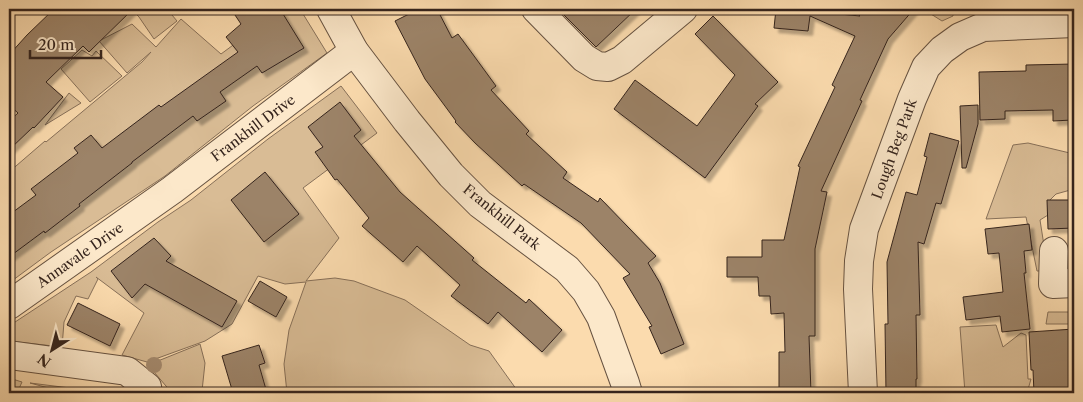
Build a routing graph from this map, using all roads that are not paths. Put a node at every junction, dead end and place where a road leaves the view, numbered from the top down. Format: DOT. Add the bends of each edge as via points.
graph roads {
  1 [pos="331,9"];
  2 [pos="536,9"];
  3 [pos="683,9"];
  4 [pos="982,18"];
  5 [pos="1074,23"];
  6 [pos="354,51"];
  7 [pos="152,204"];
  8 [pos="1054,252"];
  9 [pos="1074,283"];
  10 [pos="9,305"];
  11 [pos="9,355"];
  12 [pos="626,388"];
  13 [pos="148,393"];
  14 [pos="863,393"];
  1 -- 6 [label="street, Frankhill Park"];
  2 -- 3 [label="street" via="584,58 597,66 608,67 622,60"];
  4 -- 5 [label="street, Lough Beg Park"];
  4 -- 14 [label="street, Lough Beg Park" via="926,67 864,229 858,289"];
  6 -- 7 [label="street, Frankhill Drive"];
  6 -- 12 [label="street, Frankhill Park" via="451,175 480,204 567,269 586,292 601,317"];
  7 -- 10 [label="street, Annavale Drive"];
  8 -- 9 [label="street" via="1053,284"];
  11 -- 13 [label="street" via="127,371 147,387"];
}
